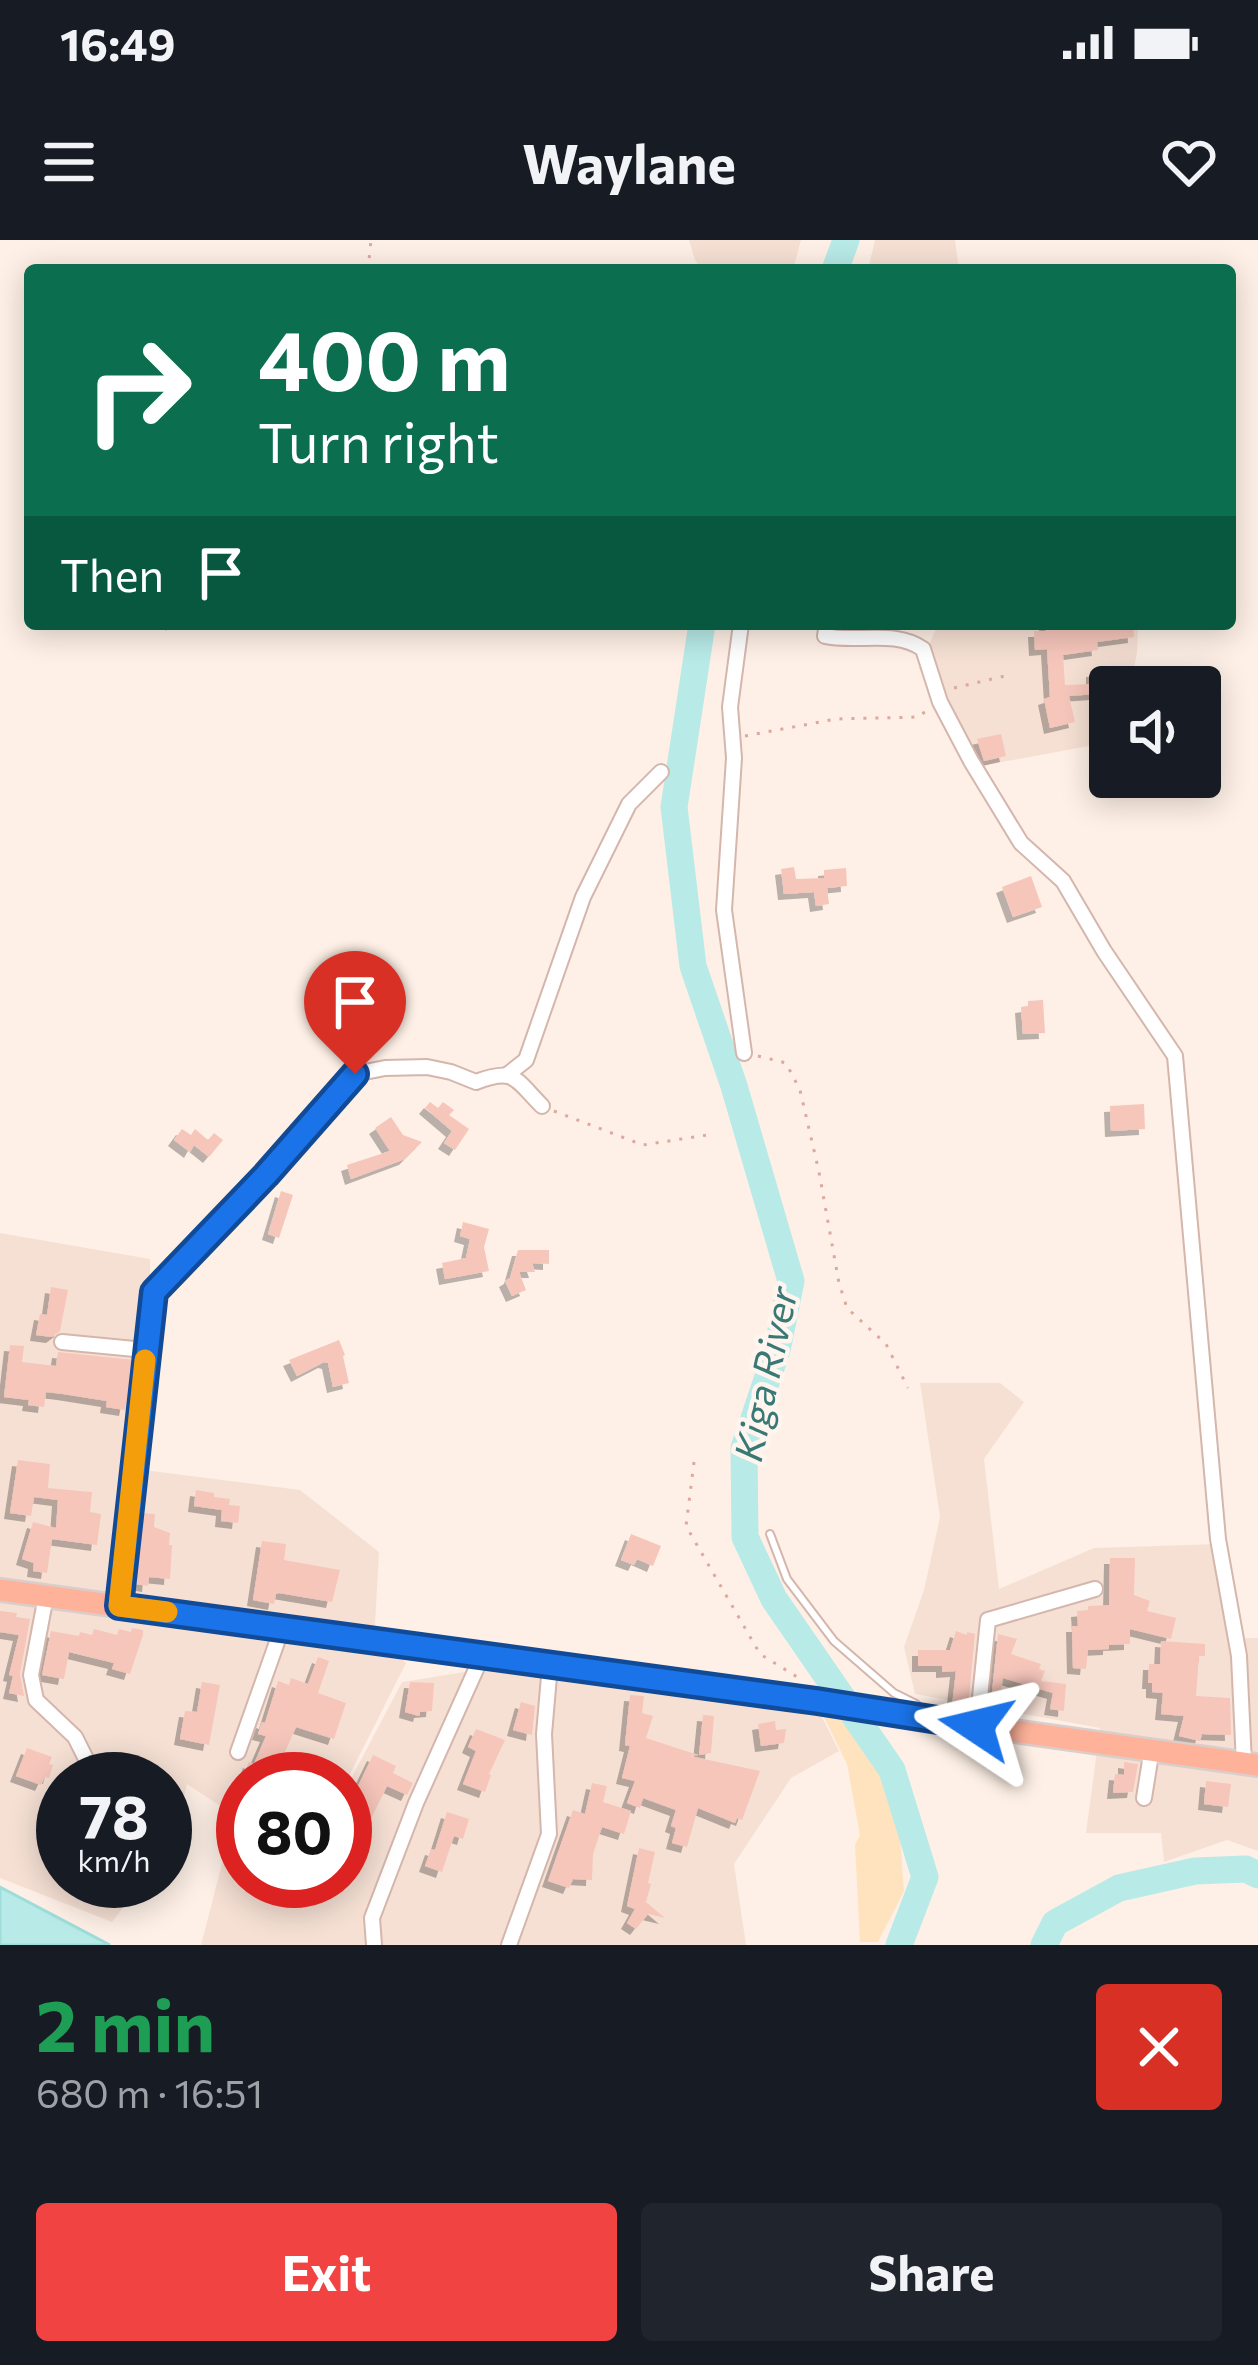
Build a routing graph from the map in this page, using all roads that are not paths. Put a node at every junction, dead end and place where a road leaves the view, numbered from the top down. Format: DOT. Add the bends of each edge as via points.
graph roads {
  1 [pos="740,630"];
  2 [pos="826,630"];
  3 [pos="661,772"];
  4 [pos="745,1053"];
  5 [pos="507,1075"];
  6 [pos="542,1106"];
  7 [pos="62,1342"];
  8 [pos="146,1351"];
  9 [pos="770,1534"];
  10 [pos="1095,1589"];
  11 [pos="0,1590"];
  12 [pos="46,1596"];
  13 [pos="119,1606"];
  14 [pos="282,1628"];
  15 [pos="482,1656"];
  16 [pos="550,1665"];
  17 [pos="920,1717"];
  18 [pos="976,1726"];
  19 [pos="1152,1748"];
  20 [pos="82,1752"];
  21 [pos="238,1752"];
  22 [pos="1251,1764"];
  23 [pos="1144,1798"];
  24 [pos="374,1945"];
  25 [pos="509,1945"];
  1 -- 4 [label="street" via="724,910"];
  2 -- 22 [label="street" via="844,640 906,640 923,649 940,702 1021,843 1064,881 1175,1056 1218,1539"];
  3 -- 5 [label="street" via="629,804 583,897 526,1060"];
  5 -- 6 [label="street"];
  5 -- 8 [label="street" via="476,1082 427,1067 355,1074 154,1292"];
  7 -- 8 [label="street"];
  8 -- 13 [label="street"];
  9 -- 17 [label="lane" via="788,1579 834,1641 916,1705"];
  10 -- 18 [label="street" via="988,1620"];
  11 -- 12 [label="highway"];
  12 -- 13 [label="highway"];
  12 -- 20 [label="street" via="31,1675 36,1700"];
  13 -- 14 [label="highway"];
  14 -- 15 [label="highway"];
  14 -- 21 [label="street"];
  15 -- 16 [label="highway"];
  15 -- 24 [label="street" via="372,1918"];
  16 -- 17 [label="highway"];
  16 -- 25 [label="street" via="549,1834"];
  17 -- 18 [label="highway"];
  18 -- 19 [label="highway"];
  19 -- 22 [label="highway"];
  19 -- 23 [label="street"];
}
